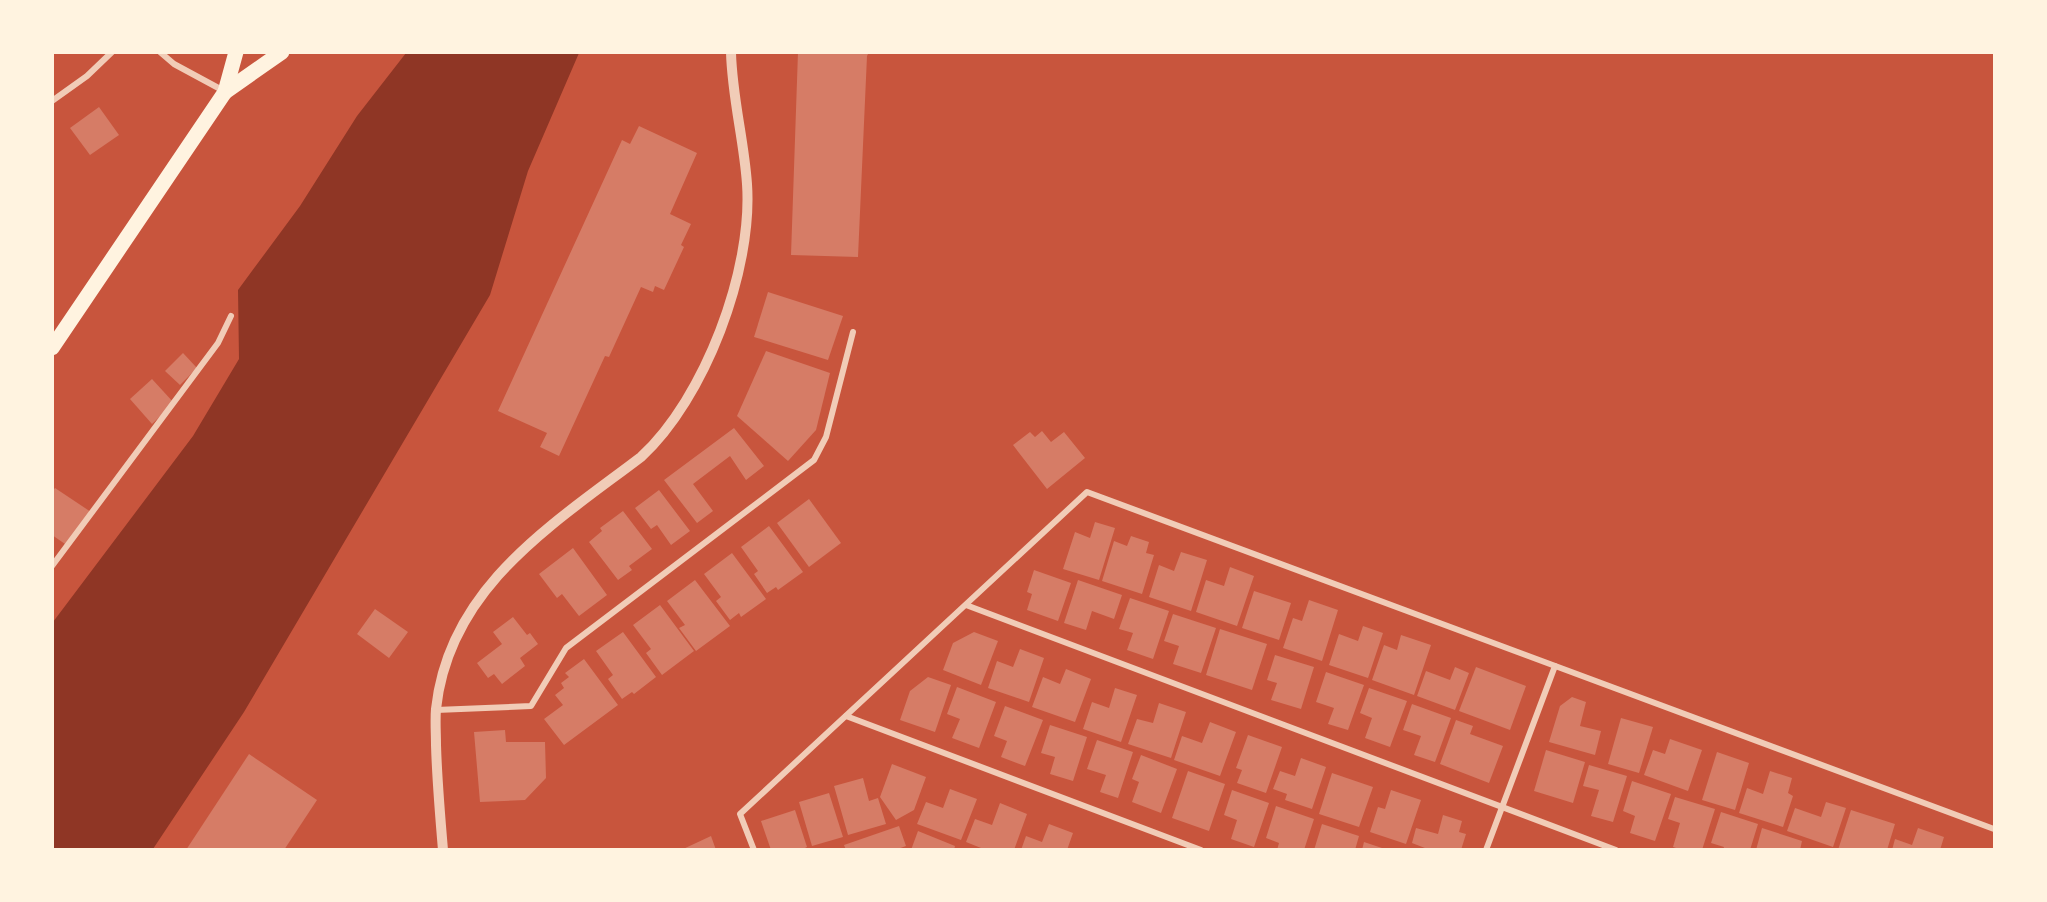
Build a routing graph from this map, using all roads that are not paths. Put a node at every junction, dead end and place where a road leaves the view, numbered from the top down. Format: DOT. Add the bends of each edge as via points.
graph roads {
  1 [pos="112,52"];
  2 [pos="160,52"];
  3 [pos="236,52"];
  4 [pos="282,52"];
  5 [pos="731,52"];
  6 [pos="225,92"];
  7 [pos="52,101"];
  8 [pos="231,316"];
  9 [pos="853,332"];
  10 [pos="52,348"];
  11 [pos="52,566"];
  12 [pos="966,605"];
  13 [pos="1555,666"];
  14 [pos="436,711"];
  15 [pos="846,716"];
  16 [pos="1501,807"];
  17 [pos="1995,829"];
  18 [pos="443,849"];
  19 [pos="754,849"];
  20 [pos="1201,849"];
  21 [pos="1485,849"];
  22 [pos="1616,849"];
  1 -- 7 [label="street"];
  2 -- 6 [label="street"];
  3 -- 6 [label="main road"];
  4 -- 6 [label="main road"];
  5 -- 14 [label="street" via="745,157 748,219 725,319 682,407 660,440 517,554 483,592 445,662"];
  6 -- 10 [label="main road"];
  8 -- 11 [label="street" via="218,343"];
  9 -- 14 [label="street" via="826,437 814,460 566,648 531,706"];
  12 -- 13 [label="street" via="1088,492"];
  12 -- 15 [label="street"];
  12 -- 16 [label="street"];
  13 -- 16 [label="street"];
  13 -- 17 [label="street"];
  14 -- 18 [label="street"];
  15 -- 19 [label="street" via="740,814"];
  15 -- 20 [label="street"];
  16 -- 21 [label="street"];
  16 -- 22 [label="street"];
}
